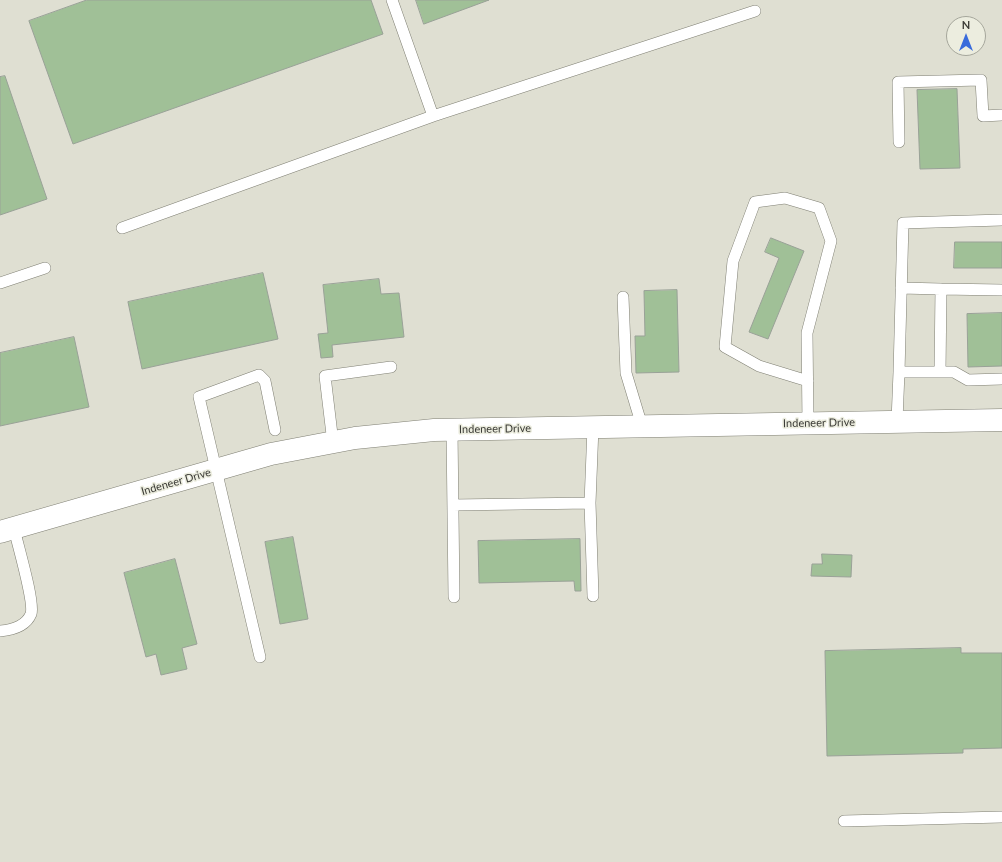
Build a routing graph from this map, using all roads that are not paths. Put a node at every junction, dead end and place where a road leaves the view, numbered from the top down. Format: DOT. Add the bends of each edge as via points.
graph roads {
  1 [pos="392,0"];
  2 [pos="755,11"];
  3 [pos="1002,115"];
  4 [pos="433,116"];
  5 [pos="899,142"];
  6 [pos="1002,220"];
  7 [pos="122,228"];
  8 [pos="45,268"];
  9 [pos="0,283"];
  10 [pos="901,288"];
  11 [pos="941,289"];
  12 [pos="1002,290"];
  13 [pos="623,297"];
  14 [pos="391,367"];
  15 [pos="899,372"];
  16 [pos="940,372"];
  17 [pos="1002,379"];
  18 [pos="808,381"];
  19 [pos="1002,420"];
  20 [pos="897,421"];
  21 [pos="808,423"];
  22 [pos="642,426"];
  23 [pos="593,427"];
  24 [pos="275,430"];
  25 [pos="452,430"];
  26 [pos="333,442"];
  27 [pos="216,470"];
  28 [pos="590,503"];
  29 [pos="453,505"];
  30 [pos="7,530"];
  31 [pos="593,596"];
  32 [pos="454,597"];
  33 [pos="0,631"];
  34 [pos="260,657"];
  35 [pos="1002,817"];
  36 [pos="844,821"];
  1 -- 4 [label="lane"];
  2 -- 4 [label="lane"];
  3 -- 5 [label="lane" via="983,116 981,80 898,82"];
  4 -- 7 [label="lane"];
  6 -- 10 [label="lane" via="903,223"];
  8 -- 9 [label="lane"];
  10 -- 11 [label="lane"];
  10 -- 15 [label="lane"];
  11 -- 12 [label="lane"];
  11 -- 16 [label="lane"];
  13 -- 22 [label="lane" via="626,373"];
  14 -- 26 [label="lane" via="325,376"];
  15 -- 16 [label="lane"];
  15 -- 20 [label="lane"];
  16 -- 17 [label="lane" via="954,372 968,380"];
  18 -- 18 [label="lane" via="807,333 831,241 819,208 786,198 755,202 733,261 725,347 760,366"];
  18 -- 21 [label="lane"];
  19 -- 20 [label="street, Indeneer Drive"];
  20 -- 21 [label="street, Indeneer Drive"];
  21 -- 22 [label="street, Indeneer Drive"];
  22 -- 23 [label="street, Indeneer Drive"];
  23 -- 25 [label="street, Indeneer Drive"];
  23 -- 28 [label="lane"];
  24 -- 27 [label="lane" via="266,381 259,375 199,397"];
  25 -- 26 [label="street, Indeneer Drive"];
  25 -- 29 [label="lane"];
  26 -- 27 [label="street, Indeneer Drive" via="271,454"];
  27 -- 30 [label="street, Indeneer Drive"];
  27 -- 34 [label="lane"];
  28 -- 29 [label="lane"];
  28 -- 31 [label="lane"];
  29 -- 32 [label="lane"];
  30 -- 33 [label="lane" via="31,601 31,614 22,625"];
  35 -- 36 [label="lane"];
}
